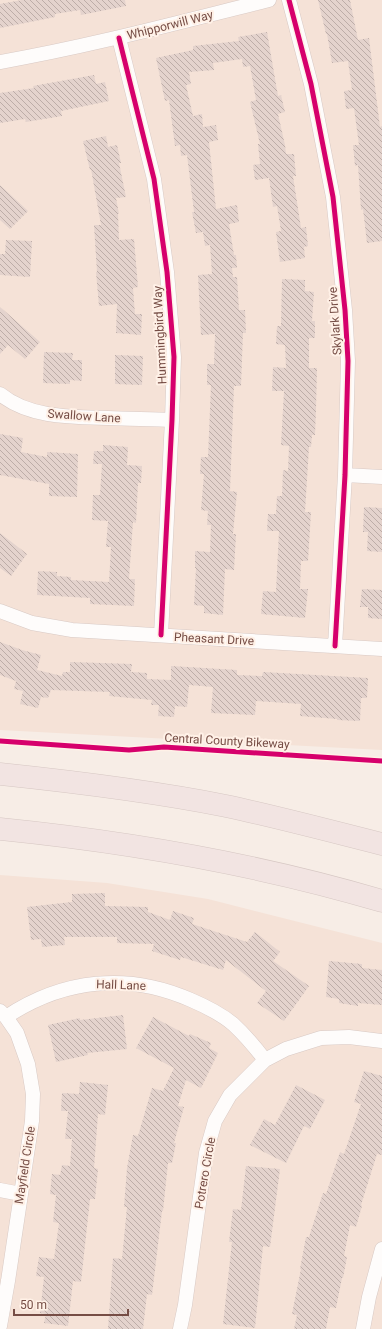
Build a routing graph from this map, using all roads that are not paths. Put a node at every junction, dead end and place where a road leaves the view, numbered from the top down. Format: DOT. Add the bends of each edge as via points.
graph roads {
  1 [pos="269,0"];
  2 [pos="289,0"];
  3 [pos="119,38"];
  4 [pos="0,62"];
  5 [pos="0,394"];
  6 [pos="172,420"];
  7 [pos="345,475"];
  8 [pos="382,477"];
  9 [pos="0,611"];
  10 [pos="161,635"];
  11 [pos="335,646"];
  12 [pos="382,649"];
  13 [pos="0,774"];
  14 [pos="0,829"];
  15 [pos="382,844"];
  16 [pos="382,901"];
  17 [pos="3,1014"];
  18 [pos="382,1041"];
  19 [pos="265,1060"];
  20 [pos="0,1190"];
  21 [pos="21,1194"];
  22 [pos="382,1249"];
  23 [pos="0,1326"];
  24 [pos="180,1329"];
  25 [pos="363,1329"];
  1 -- 3 [label="street, Whipporwill Way"];
  2 -- 7 [label="street, Skylark Drive" via="311,84 332,197 348,361"];
  3 -- 4 [label="street, Whipporwill Way"];
  3 -- 6 [label="street, Hummingbird Way" via="154,179 161,222 174,357"];
  5 -- 6 [label="street, Swallow Lane" via="23,407 46,414 75,418"];
  6 -- 10 [label="street, Hummingbird Way"];
  7 -- 8 [label="street"];
  7 -- 11 [label="street, Skylark Drive"];
  9 -- 10 [label="street, Pheasant Drive" via="32,623 72,630"];
  10 -- 11 [label="street, Pheasant Drive"];
  11 -- 12 [label="street, Pheasant Drive"];
  13 -- 15 [label="highway" via="69,781 225,806"];
  14 -- 16 [label="highway" via="61,835 217,860"];
  17 -- 19 [label="street, Hall Lane" via="54,992 90,984 119,982 146,985 175,992 203,1005 231,1023 250,1040"];
  17 -- 21 [label="street, Mayfield Circle" via="17,1033 28,1064 33,1094 32,1121"];
  18 -- 19 [label="street, Potrero Circle" via="349,1037 321,1038 286,1049"];
  19 -- 24 [label="street, Potrero Circle" via="230,1095 215,1121 206,1153"];
  20 -- 21 [label="street"];
  21 -- 23 [label="street, Mayfield Circle"];
  22 -- 25 [label="street"];
}
